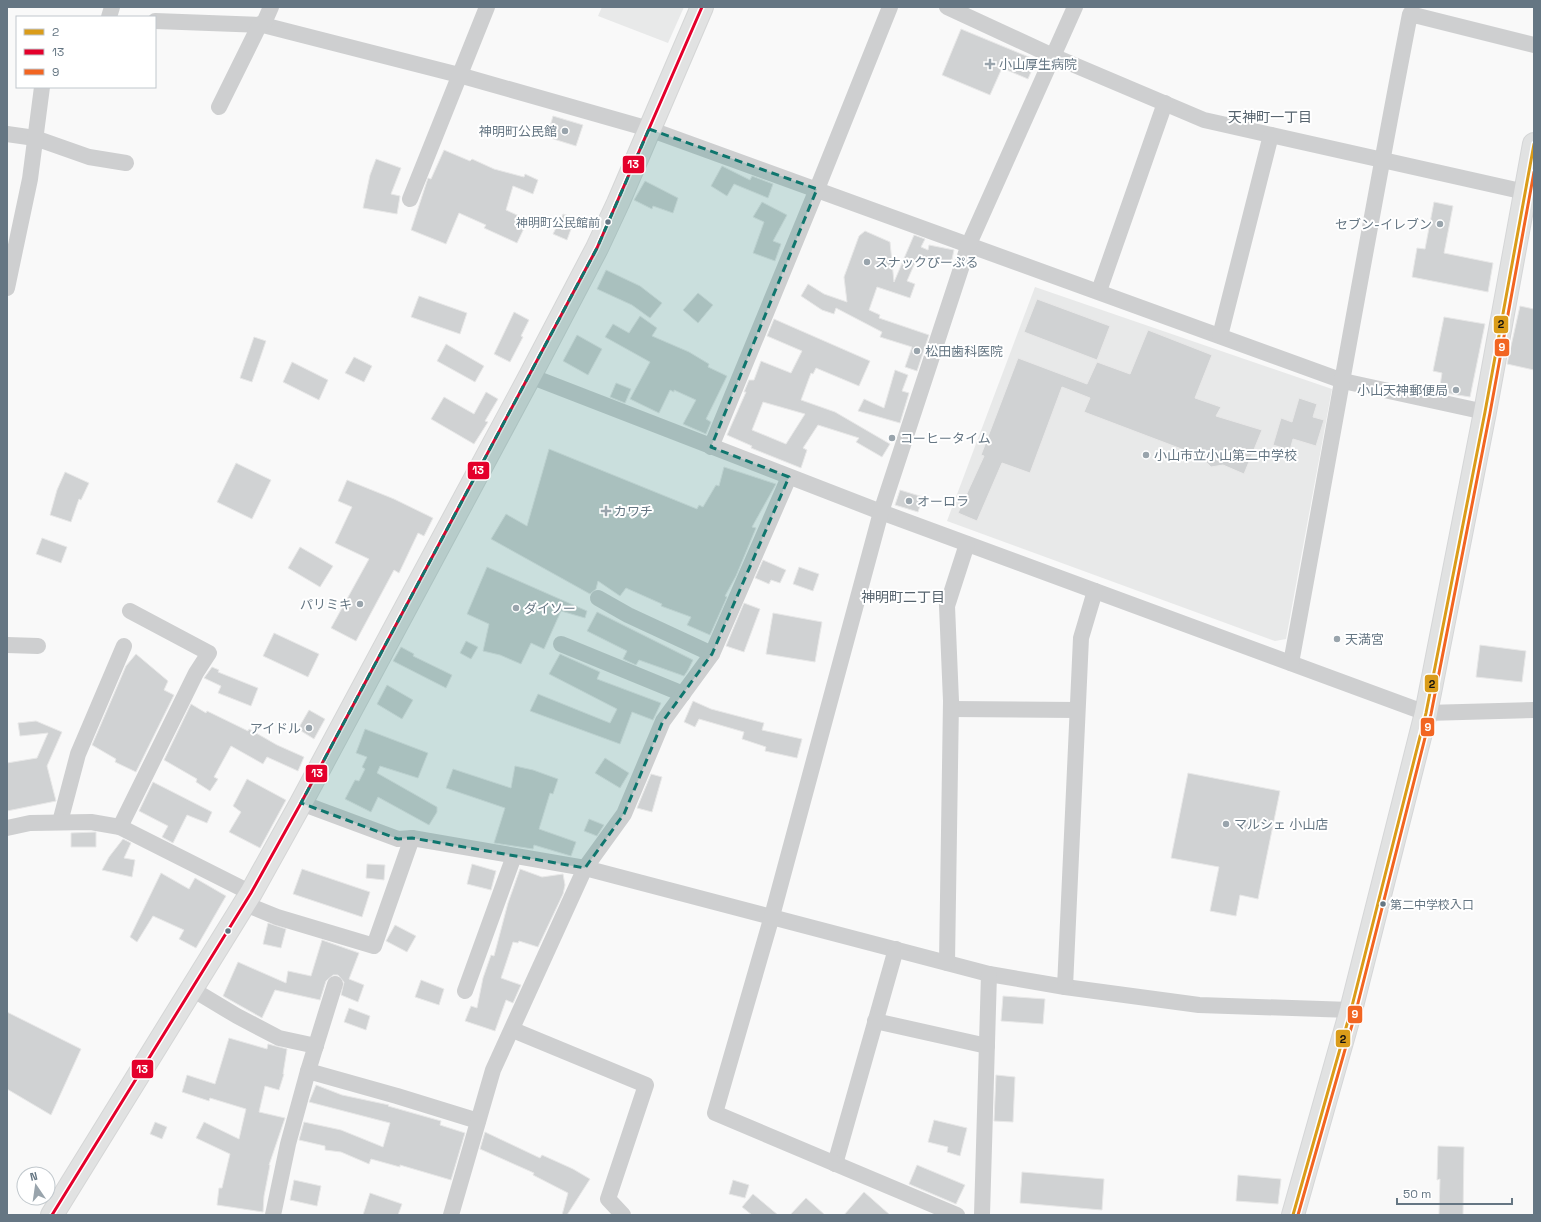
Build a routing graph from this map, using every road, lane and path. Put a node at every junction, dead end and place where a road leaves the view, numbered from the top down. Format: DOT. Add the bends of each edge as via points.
graph roads {
  1 [pos="271,7"];
  2 [pos="487,7"];
  3 [pos="702,7"];
  4 [pos="890,7"];
  5 [pos="947,7"];
  6 [pos="1075,7"];
  7 [pos="156,21"];
  8 [pos="262,24"];
  9 [pos="1534,45"];
  10 [pos="1053,56"];
  11 [pos="459,75"];
  12 [pos="42,88"];
  13 [pos="1165,103"];
  14 [pos="219,106"];
  15 [pos="649,129"];
  16 [pos="7,134"];
  17 [pos="1271,135"];
  18 [pos="36,138"];
  19 [pos="1534,144"];
  20 [pos="1382,159"];
  21 [pos="126,163"];
  22 [pos="817,189"];
  23 [pos="1525,192"];
  24 [pos="410,199"];
  25 [pos="1528,216"];
  26 [pos="970,244"];
  27 [pos="7,288"];
  28 [pos="1099,292"];
  29 [pos="1220,336"];
  30 [pos="530,376"];
  31 [pos="1343,381"];
  32 [pos="1485,412"];
  33 [pos="711,447"];
  34 [pos="789,477"];
  35 [pos="880,512"];
  36 [pos="967,544"];
  37 [pos="1095,591"];
  38 [pos="598,598"];
  39 [pos="130,611"];
  40 [pos="561,644"];
  41 [pos="7,645"];
  42 [pos="38,646"];
  43 [pos="124,646"];
  44 [pos="712,654"];
  45 [pos="1291,663"];
  46 [pos="683,694"];
  47 [pos="951,709"];
  48 [pos="1077,710"];
  49 [pos="1534,710"];
  50 [pos="1426,713"];
  51 [pos="301,803"];
  52 [pos="60,822"];
  53 [pos="120,827"];
  54 [pos="7,828"];
  55 [pos="412,838"];
  56 [pos="514,856"];
  57 [pos="585,868"];
  58 [pos="248,898"];
  59 [pos="772,916"];
  60 [pos="896,949"];
  61 [pos="947,963"];
  62 [pos="989,974"];
  63 [pos="334,984"];
  64 [pos="1065,987"];
  65 [pos="192,989"];
  66 [pos="465,991"];
  67 [pos="1351,1010"];
  68 [pos="875,1021"];
  69 [pos="513,1030"];
  70 [pos="316,1046"];
  71 [pos="987,1046"];
  72 [pos="308,1072"];
  73 [pos="478,1121"];
  74 [pos="835,1164"];
  75 [pos="52,1215"];
  76 [pos="273,1215"];
  77 [pos="450,1215"];
  78 [pos="623,1215"];
  79 [pos="957,1215"];
  80 [pos="982,1215"];
  81 [pos="1293,1215"];
  1 -- 8 [label="street"];
  2 -- 11 [label="street"];
  3 -- 15 [label="main road"];
  4 -- 22 [label="street"];
  5 -- 10 [label="street"];
  6 -- 10 [label="street"];
  7 -- 8 [label="street"];
  8 -- 11 [label="street"];
  8 -- 14 [label="street"];
  9 -- 20 [label="street" via="1410,14"];
  10 -- 13 [label="street"];
  10 -- 26 [label="street"];
  11 -- 15 [label="street"];
  11 -- 24 [label="street"];
  12 -- 18 [label="street"];
  13 -- 17 [label="street" via="1204,120"];
  13 -- 28 [label="street"];
  15 -- 22 [label="street"];
  15 -- 30 [label="main road" via="597,248"];
  16 -- 18 [label="street"];
  17 -- 20 [label="street"];
  17 -- 29 [label="street"];
  18 -- 21 [label="street" via="89,157"];
  18 -- 27 [label="street"];
  19 -- 23 [label="main road"];
  20 -- 23 [label="street"];
  20 -- 31 [label="street"];
  22 -- 26 [label="street"];
  22 -- 33 [label="street"];
  23 -- 25 [label="main road"];
  25 -- 32 [label="main road"];
  26 -- 28 [label="street"];
  26 -- 35 [label="street"];
  28 -- 29 [label="street"];
  29 -- 31 [label="street"];
  30 -- 33 [label="street"];
  30 -- 51 [label="main road"];
  31 -- 32 [label="street"];
  31 -- 45 [label="street"];
  32 -- 50 [label="main road"];
  33 -- 34 [label="street"];
  34 -- 35 [label="street"];
  34 -- 44 [label="street"];
  35 -- 36 [label="street"];
  35 -- 59 [label="street"];
  36 -- 37 [label="street"];
  36 -- 47 [label="street" via="947,606"];
  37 -- 45 [label="street"];
  37 -- 48 [label="street" via="1081,638"];
  38 -- 44 [label="street" via="628,615"];
  39 -- 53 [label="street" via="209,653 192,680"];
  40 -- 46 [label="street"];
  41 -- 42 [label="street"];
  43 -- 52 [label="street" via="78,754"];
  44 -- 46 [label="street"];
  45 -- 50 [label="street"];
  46 -- 57 [label="street" via="663,721 624,814"];
  47 -- 48 [label="street"];
  47 -- 61 [label="street"];
  48 -- 64 [label="street"];
  49 -- 50 [label="street"];
  50 -- 67 [label="main road"];
  51 -- 55 [label="street" via="398,839"];
  51 -- 58 [label="main road"];
  52 -- 53 [label="street" via="91,822"];
  52 -- 54 [label="street" via="30,823"];
  53 -- 58 [label="street"];
  55 -- 56 [label="street"];
  55 -- 58 [label="street" via="374,946 277,917"];
  56 -- 57 [label="street"];
  56 -- 66 [label="street"];
  57 -- 59 [label="street"];
  57 -- 69 [label="street"];
  58 -- 65 [label="main road"];
  59 -- 60 [label="street"];
  59 -- 74 [label="street" via="715,1113"];
  60 -- 61 [label="street"];
  60 -- 68 [label="street"];
  61 -- 62 [label="street"];
  62 -- 64 [label="street"];
  62 -- 71 [label="street"];
  63 -- 70 [label="street"];
  64 -- 67 [label="street" via="1199,1005"];
  65 -- 70 [label="street" via="279,1038"];
  65 -- 75 [label="main road"];
  67 -- 81 [label="main road"];
  68 -- 71 [label="street"];
  68 -- 74 [label="street"];
  69 -- 73 [label="street" via="493,1070"];
  69 -- 78 [label="street" via="646,1085 608,1199"];
  70 -- 72 [label="street"];
  71 -- 80 [label="street"];
  72 -- 73 [label="street"];
  72 -- 76 [label="street" via="288,1144"];
  73 -- 77 [label="street"];
  74 -- 79 [label="street"];
}
